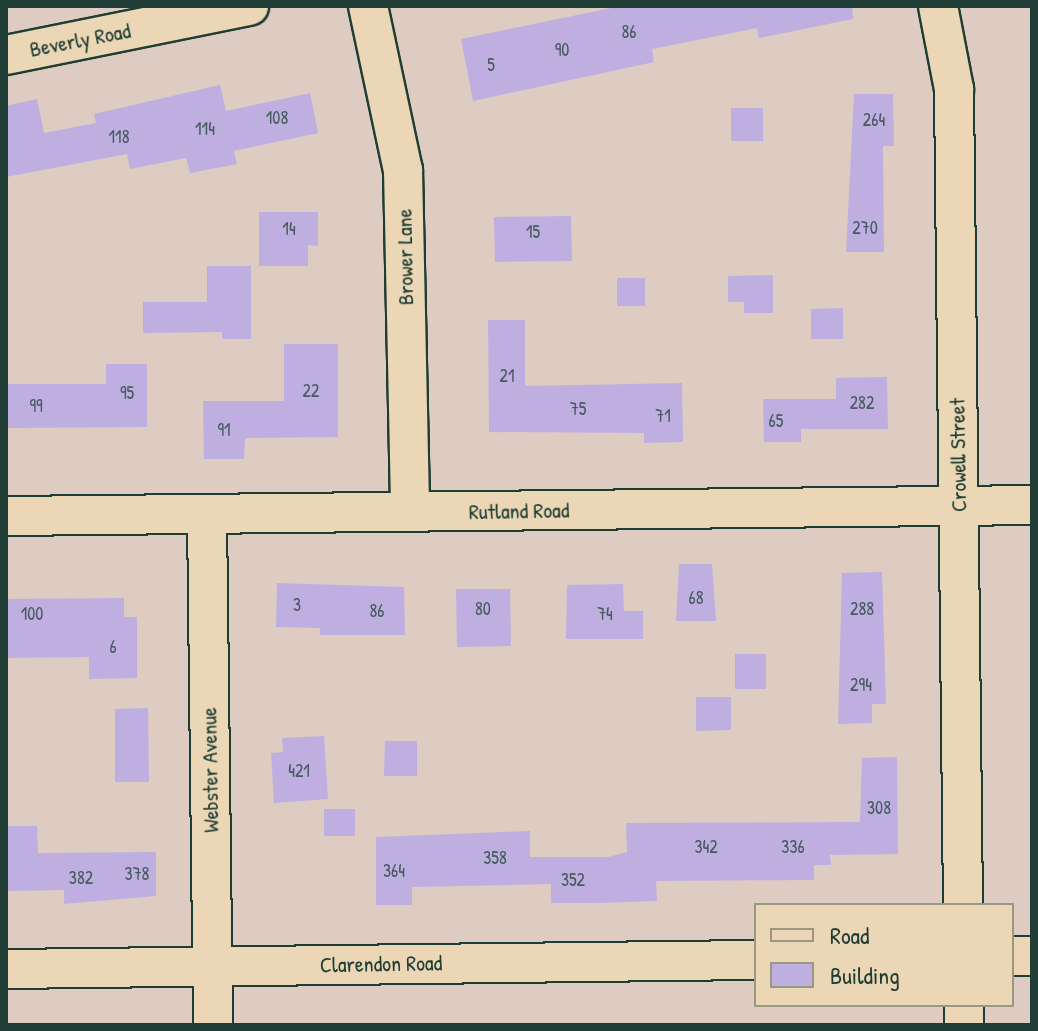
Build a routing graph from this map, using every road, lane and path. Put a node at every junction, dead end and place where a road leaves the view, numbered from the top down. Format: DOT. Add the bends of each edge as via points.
graph roads {
  1 [pos="249,6"];
  2 [pos="368,6"];
  3 [pos="938,6"];
  4 [pos="6,55"];
  5 [pos="1032,505"];
  6 [pos="958,506"];
  7 [pos="410,512"];
  8 [pos="207,514"];
  9 [pos="6,516"];
  10 [pos="963,903"];
  11 [pos="754,960"];
  12 [pos="212,966"];
  13 [pos="6,969"];
  14 [pos="213,1025"];
  1 -- 4 [label="street, Beverly Road"];
  2 -- 7 [label="street, Brower Lane" via="403,170"];
  3 -- 6 [label="street, Crowell Street" via="954,89"];
  5 -- 6 [label="street, Rutland Road"];
  6 -- 7 [label="street, Rutland Road"];
  6 -- 10 [label="street, Crowell Street"];
  7 -- 8 [label="street, Rutland Road"];
  8 -- 9 [label="street, Rutland Road"];
  8 -- 12 [label="street, Webster Avenue"];
  11 -- 12 [label="street, Clarendon Road"];
  12 -- 13 [label="street, Clarendon Road"];
  12 -- 14 [label="street, Webster Avenue"];
}
